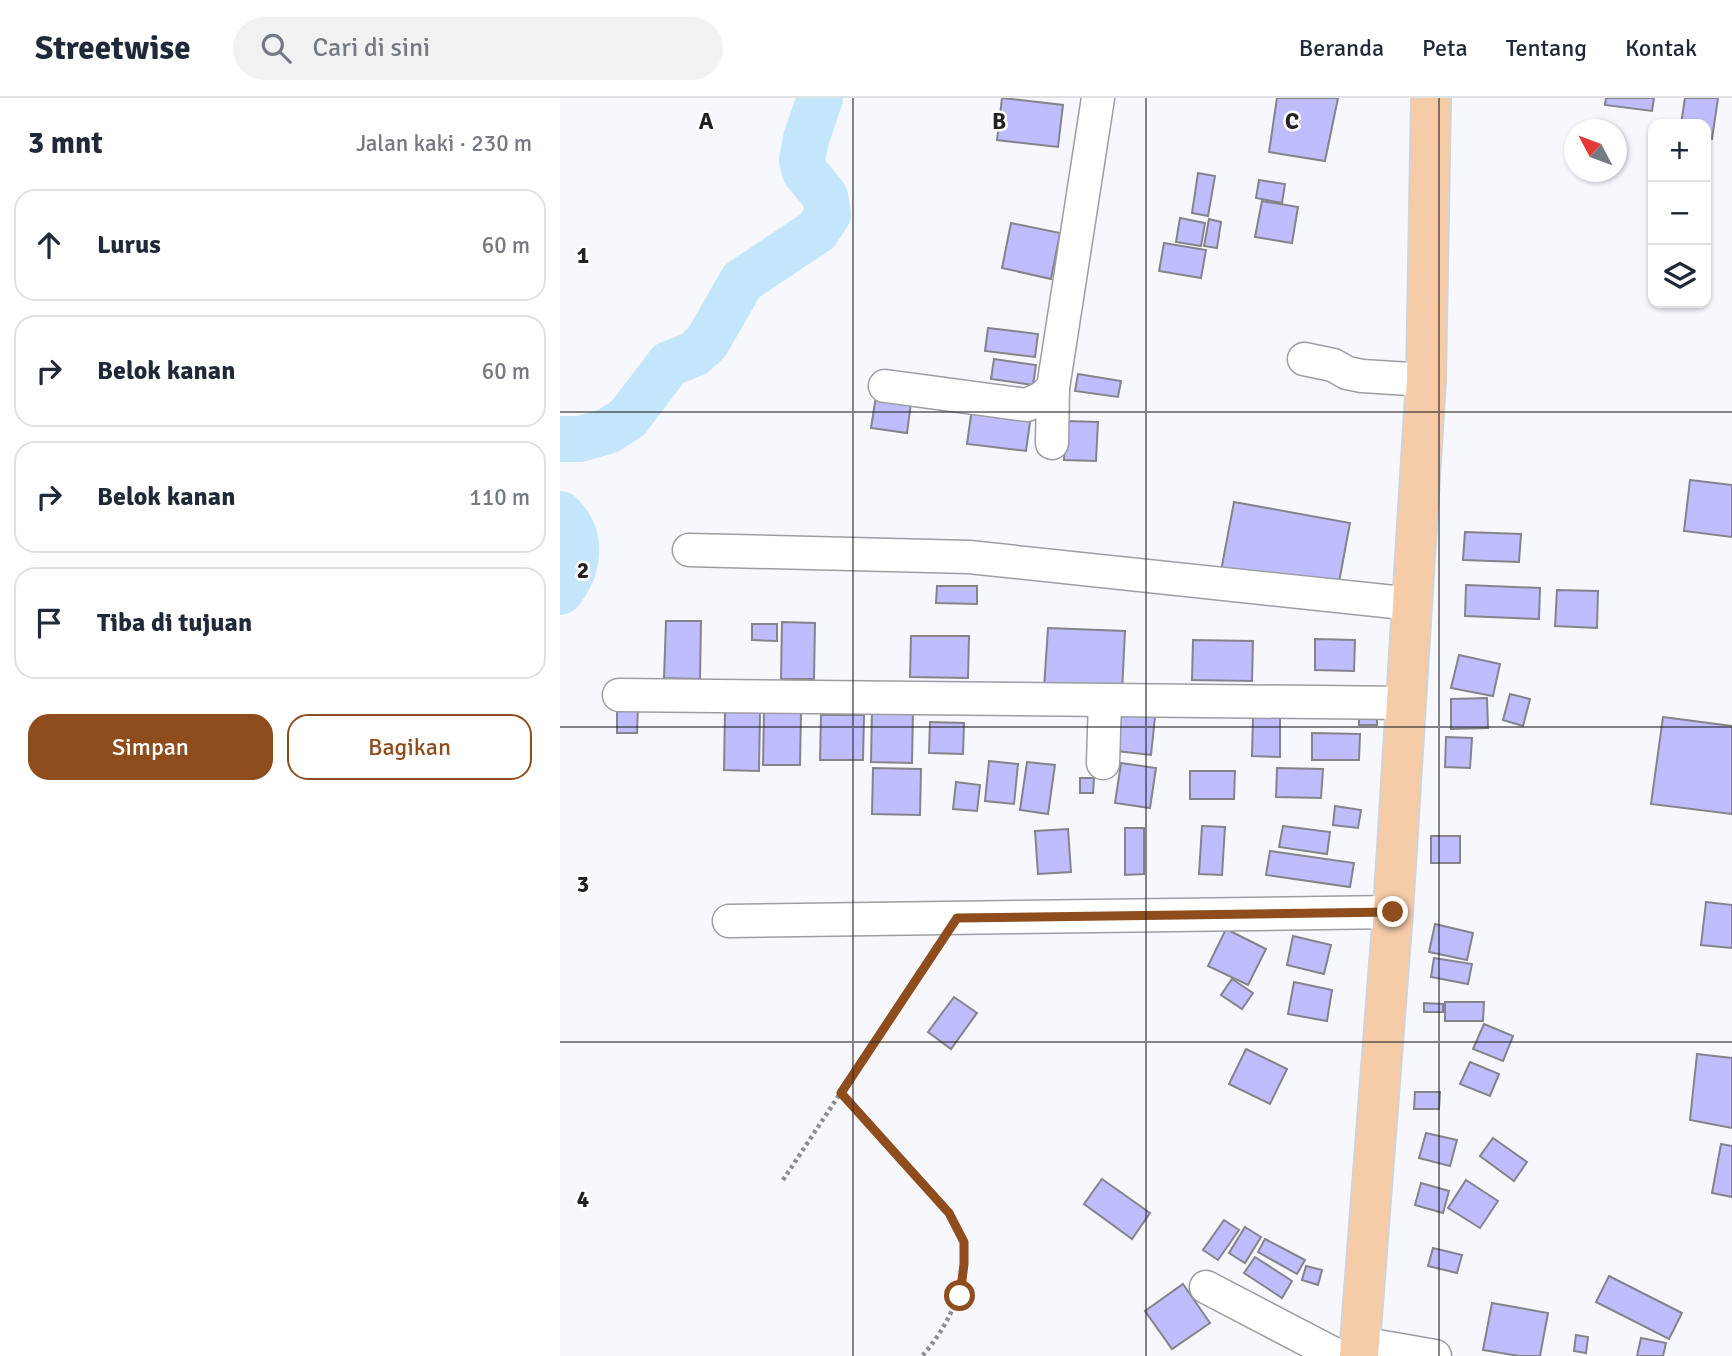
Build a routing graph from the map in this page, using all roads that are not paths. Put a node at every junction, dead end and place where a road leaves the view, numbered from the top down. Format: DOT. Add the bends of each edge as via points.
graph roads {
  1 [pos="1098,98"];
  2 [pos="1431,99"];
  3 [pos="1304,359"];
  4 [pos="1426,380"];
  5 [pos="885,386"];
  6 [pos="1053,388"];
  7 [pos="1052,443"];
  8 [pos="689,550"];
  9 [pos="1413,604"];
  10 [pos="619,695"];
  11 [pos="1105,700"];
  12 [pos="1407,703"];
  13 [pos="1103,763"];
  14 [pos="1393,912"];
  15 [pos="729,920"];
  16 [pos="1206,1287"];
  17 [pos="1352,1352"];
  18 [pos="1435,1356"];
  1 -- 6 [label="street"];
  2 -- 4 [label="highway"];
  3 -- 4 [label="street" via="1362,376"];
  4 -- 9 [label="highway"];
  5 -- 6 [label="street" via="1027,405"];
  6 -- 7 [label="street"];
  8 -- 9 [label="street" via="969,557"];
  9 -- 12 [label="highway"];
  10 -- 11 [label="street"];
  11 -- 12 [label="street"];
  11 -- 13 [label="street"];
  12 -- 14 [label="highway"];
  14 -- 15 [label="street"];
  14 -- 17 [label="highway"];
  16 -- 17 [label="street"];
  17 -- 18 [label="street"];
}
